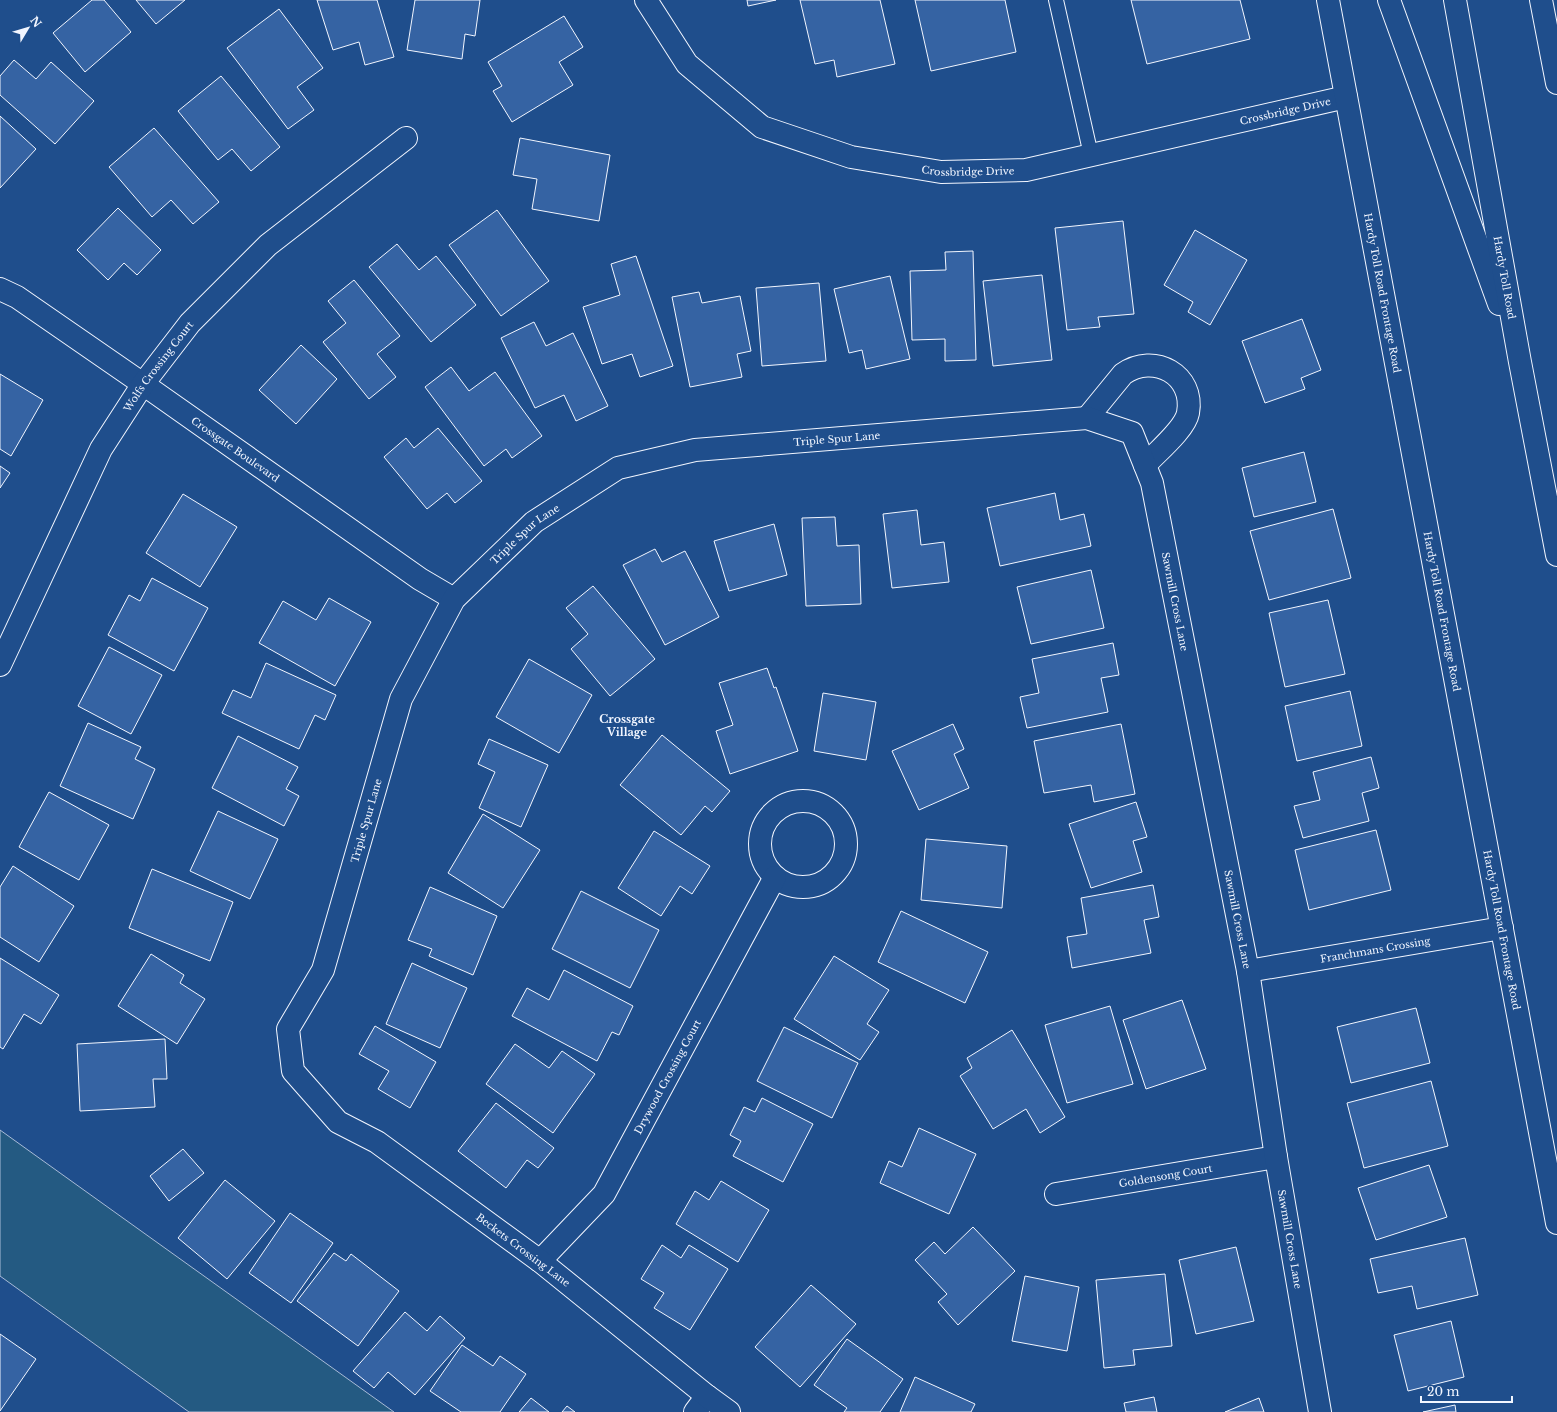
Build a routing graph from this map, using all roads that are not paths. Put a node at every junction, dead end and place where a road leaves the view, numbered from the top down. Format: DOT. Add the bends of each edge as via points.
graph roads {
  1 [pos="646,0"];
  2 [pos="1056,0"];
  3 [pos="1328,0"];
  4 [pos="1389,0"];
  5 [pos="1455,0"];
  6 [pos="1541,0"];
  7 [pos="1557,83"];
  8 [pos="1346,97"];
  9 [pos="406,138"];
  10 [pos="1091,155"];
  11 [pos="0,280"];
  12 [pos="9,293"];
  13 [pos="1520,362"];
  14 [pos="143,384"];
  15 [pos="1087,418"];
  16 [pos="1132,433"];
  17 [pos="1145,465"];
  18 [pos="1557,555"];
  19 [pos="454,599"];
  20 [pos="0,665"];
  21 [pos="775,877"];
  22 [pos="1502,928"];
  23 [pos="1248,971"];
  24 [pos="314,1095"];
  25 [pos="1276,1157"];
  26 [pos="1056,1194"];
  27 [pos="1557,1223"];
  28 [pos="540,1261"];
  29 [pos="701,1404"];
  30 [pos="729,1412"];
  31 [pos="1320,1412"];
  1 -- 10 [label="main road, Crossbridge Drive" via="686,64 762,127 851,157 941,172 1026,170"];
  2 -- 10 [label="lane"];
  3 -- 8 [label="main road, Hardy Toll Road Frontage Road"];
  4 -- 13 [label="main road"];
  5 -- 13 [label="main road, Hardy Toll Road"];
  6 -- 7 [label="main road"];
  8 -- 10 [label="main road, Crossbridge Drive"];
  8 -- 22 [label="main road, Hardy Toll Road Frontage Road"];
  9 -- 14 [label="main road, Wolfs Crossing Court" via="268,245 190,323"];
  11 -- 12 [label="main road, Crossgate Boulevard"];
  12 -- 14 [label="main road, Crossgate Boulevard"];
  13 -- 18 [label="main road, Hardy Toll Road"];
  14 -- 19 [label="main road, Crossgate Boulevard" via="420,579"];
  14 -- 20 [label="main road, Wolfs Crossing Court" via="101,449"];
  15 -- 16 [label="main road, Triple Spur Lane"];
  15 -- 17 [label="main road" via="1130,369 1150,364 1169,370 1179,378 1186,389 1188,413 1183,425"];
  15 -- 19 [label="main road, Triple Spur Lane" via="695,450 618,468 534,522"];
  16 -- 17 [label="main road, Sawmill Cross Lane"];
  17 -- 23 [label="main road, Sawmill Cross Lane" via="1152,483"];
  19 -- 24 [label="main road, Triple Spur Lane" via="401,699 323,970 288,1029 293,1071"];
  21 -- 28 [label="main road, Drywood Crossing Court" via="604,1194"];
  22 -- 23 [label="main road, Franchmans Crossing"];
  22 -- 27 [label="main road, Hardy Toll Road Frontage Road"];
  23 -- 25 [label="main road, Sawmill Cross Lane"];
  24 -- 28 [label="main road, Beckets Crossing Lane" via="338,1122 376,1142"];
  25 -- 26 [label="main road, Goldensong Court"];
  25 -- 31 [label="main road, Sawmill Cross Lane"];
  28 -- 29 [label="main road, Beckets Crossing Lane"];
  29 -- 30 [label="main road, Beckets Crossing Lane"];
}
